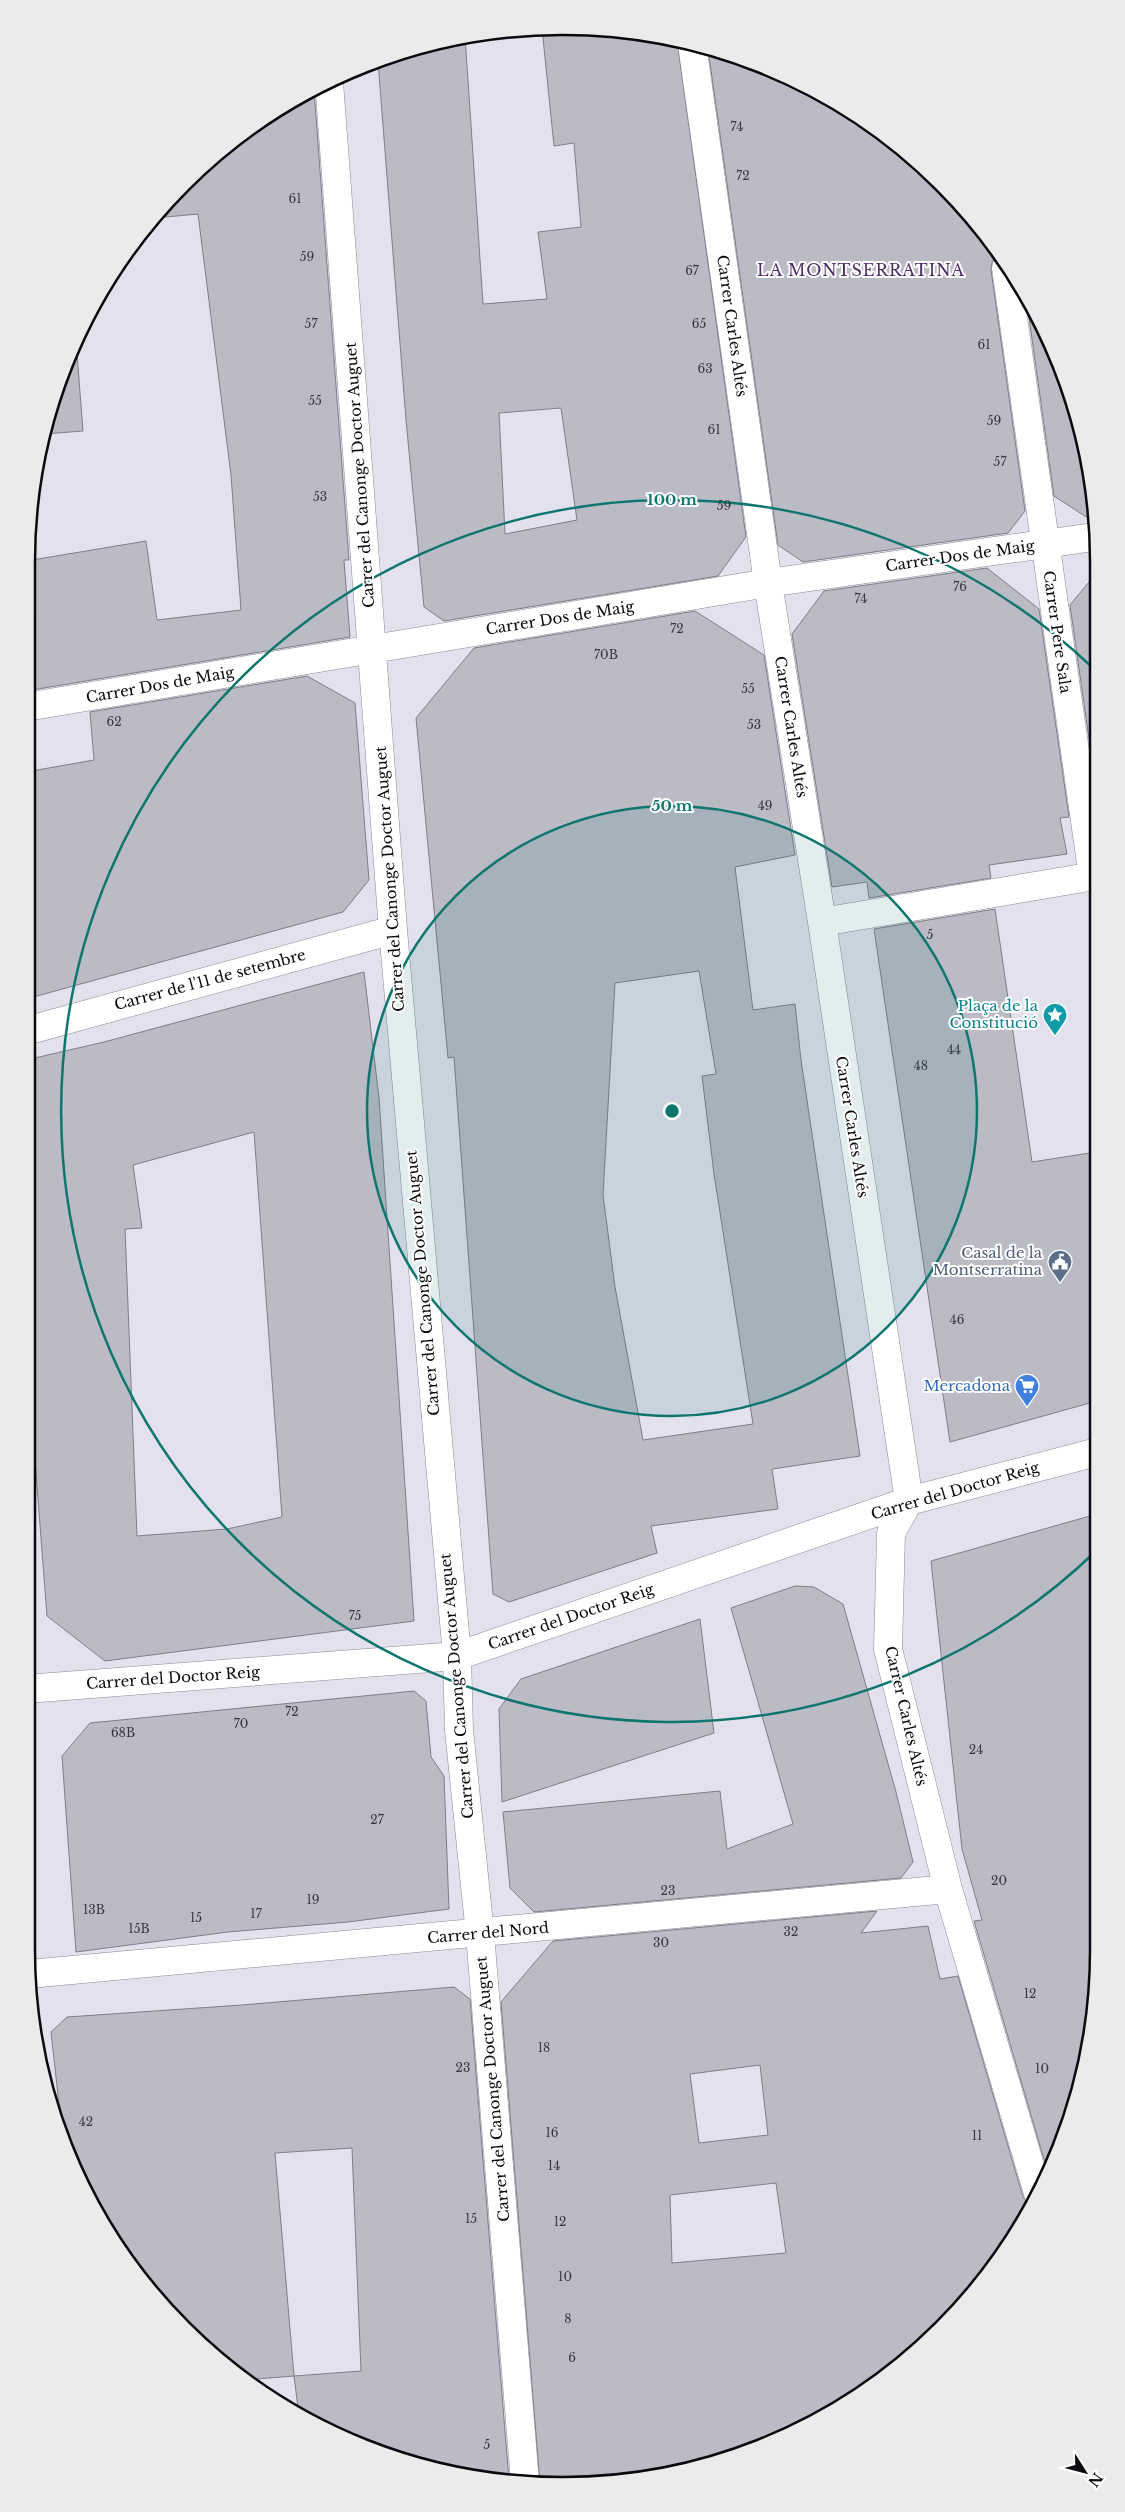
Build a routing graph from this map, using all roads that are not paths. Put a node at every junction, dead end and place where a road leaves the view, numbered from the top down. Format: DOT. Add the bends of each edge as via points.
graph roads {
  1 [pos="693,52"];
  2 [pos="330,89"];
  3 [pos="1008,280"];
  4 [pos="1089,538"];
  5 [pos="1044,544"];
  6 [pos="768,583"];
  7 [pos="374,649"];
  8 [pos="35,706"];
  9 [pos="1090,849"];
  10 [pos="1090,877"];
  11 [pos="822,922"];
  12 [pos="393,930"];
  13 [pos="35,1029"];
  14 [pos="1090,1454"];
  15 [pos="909,1502"];
  16 [pos="457,1656"];
  17 [pos="35,1688"];
  18 [pos="948,1889"];
  19 [pos="480,1934"];
  20 [pos="36,1973"];
  21 [pos="1036,2184"];
  22 [pos="524,2476"];
  1 -- 6 [label="street, Carrer Carles Altés"];
  2 -- 7 [label="street, Carrer del Canonge Doctor Auguet"];
  3 -- 5 [label="street, Carrer Pere Sala"];
  4 -- 5 [label="street, Carrer Dos de Maig"];
  5 -- 6 [label="street, Carrer Dos de Maig"];
  5 -- 9 [label="street, Carrer Pere Sala"];
  6 -- 7 [label="street, Carrer Dos de Maig"];
  6 -- 11 [label="street, Carrer Carles Altés"];
  7 -- 8 [label="street, Carrer Dos de Maig"];
  7 -- 12 [label="street, Carrer del Canonge Doctor Auguet"];
  10 -- 11 [label="street"];
  11 -- 15 [label="street, Carrer Carles Altés"];
  12 -- 13 [label="street, Carrer de l'11 de setembre"];
  12 -- 16 [label="street, Carrer del Canonge Doctor Auguet"];
  14 -- 15 [label="street, Carrer del Doctor Reig"];
  15 -- 16 [label="street, Carrer del Doctor Reig"];
  15 -- 18 [label="street, Carrer Carles Altés" via="891,1533 888,1649"];
  16 -- 17 [label="street, Carrer del Doctor Reig"];
  16 -- 19 [label="street, Carrer del Canonge Doctor Auguet" via="459,1730"];
  18 -- 19 [label="street, Carrer del Nord"];
  18 -- 21 [label="street, Carrer Carles Altés"];
  19 -- 20 [label="street, Carrer del Nord"];
  19 -- 22 [label="street, Carrer del Canonge Doctor Auguet"];
}
